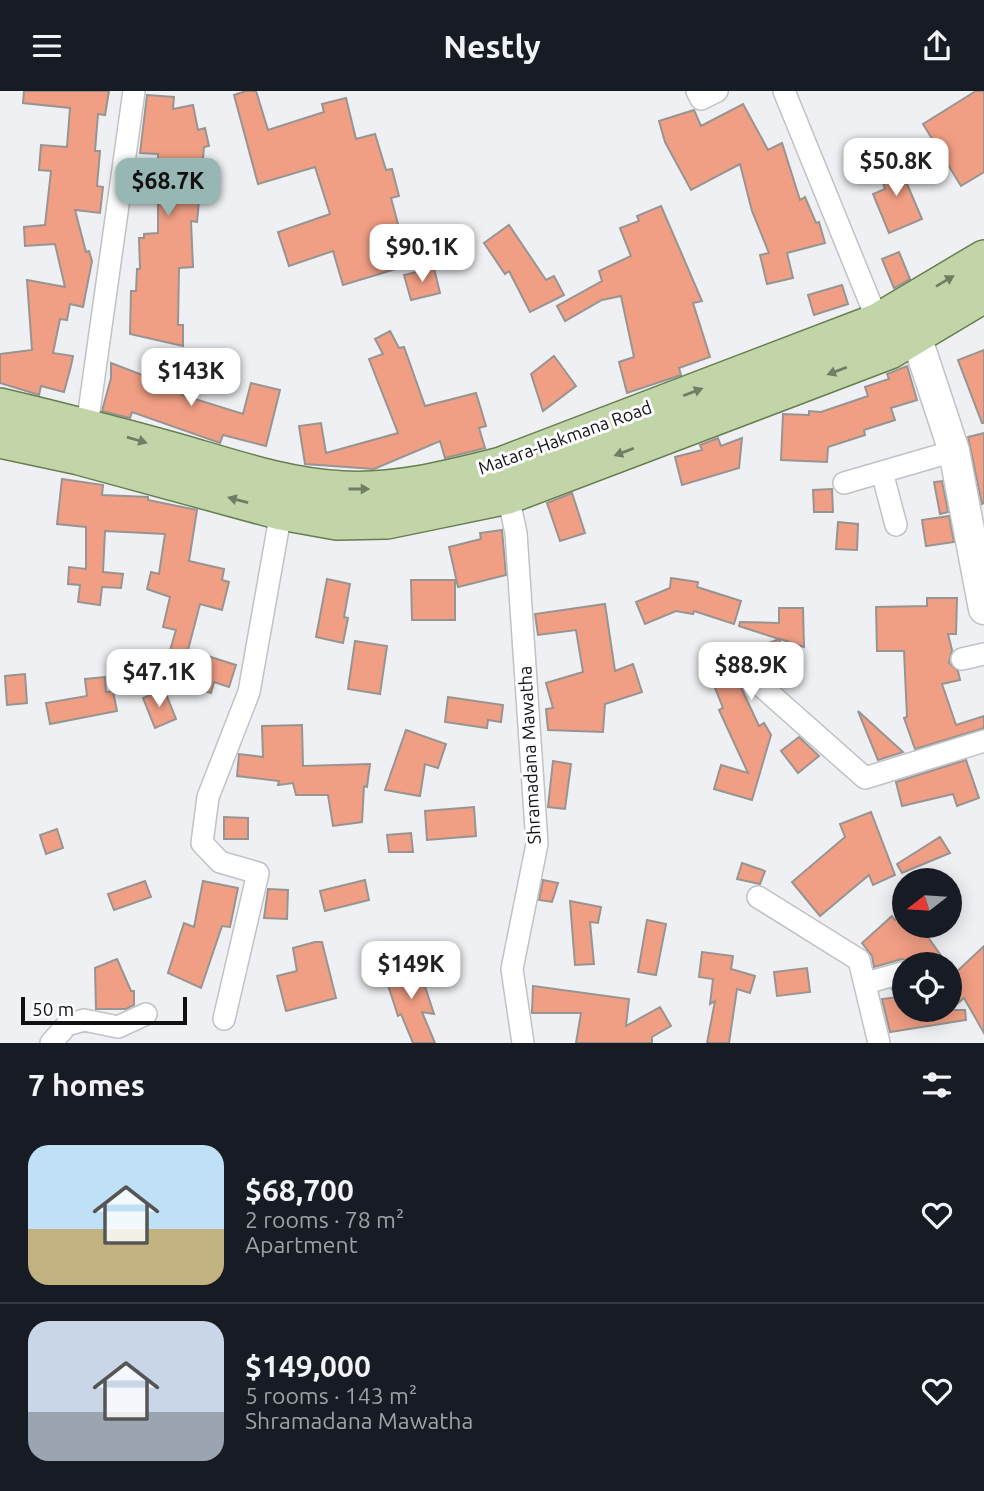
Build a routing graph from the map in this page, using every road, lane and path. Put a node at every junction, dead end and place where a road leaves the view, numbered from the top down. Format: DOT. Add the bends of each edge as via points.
graph roads {
  1 [pos="134,91"];
  2 [pos="697,91"];
  3 [pos="717,91"];
  4 [pos="784,91"];
  5 [pos="984,258"];
  6 [pos="984,295"];
  7 [pos="897,329"];
  8 [pos="0,406"];
  9 [pos="86,426"];
  10 [pos="0,440"];
  11 [pos="954,451"];
  12 [pos="882,472"];
  13 [pos="504,480"];
  14 [pos="844,483"];
  15 [pos="281,512"];
  16 [pos="896,526"];
  17 [pos="984,609"];
  18 [pos="984,654"];
  19 [pos="962,659"];
  20 [pos="751,677"];
  21 [pos="984,741"];
  22 [pos="758,897"];
  23 [pos="892,976"];
  24 [pos="866,983"];
  25 [pos="146,1014"];
  26 [pos="224,1020"];
  27 [pos="51,1043"];
  28 [pos="523,1043"];
  29 [pos="879,1043"];
  1 -- 9 [label="street"];
  2 -- 3 [label="street" via="701,99"];
  4 -- 7 [label="street"];
  7 -- 5 [label="main road, Matara-Hakmana Road, one-way"];
  6 -- 7 [label="main road, Matara-Hakmana Road"];
  7 -- 11 [label="main road"];
  7 -- 13 [label="main road, Matara-Hakmana Road"];
  8 -- 9 [label="main road, Matara-Hakmana Road"];
  9 -- 13 [label="main road, Matara-Hakmana Road, one-way" via="285,483 384,489 441,480"];
  15 -- 10 [label="main road, Matara-Hakmana Road, one-way"];
  11 -- 12 [label="street"];
  11 -- 17 [label="main road"];
  12 -- 14 [label="street"];
  12 -- 16 [label="street"];
  13 -- 15 [label="main road, Matara-Hakmana Road" via="387,521 337,522"];
  13 -- 28 [label="street, Shramadana Mawatha" via="516,533 537,844 512,969"];
  15 -- 26 [label="street" via="249,692 208,797 202,843 220,862 258,873"];
  18 -- 19 [label="street"];
  20 -- 21 [label="street" via="865,778"];
  22 -- 24 [label="street" via="859,960"];
  23 -- 24 [label="street"];
  24 -- 29 [label="street"];
  25 -- 27 [label="street" via="118,1027 84,1020 67,1025"];
}
